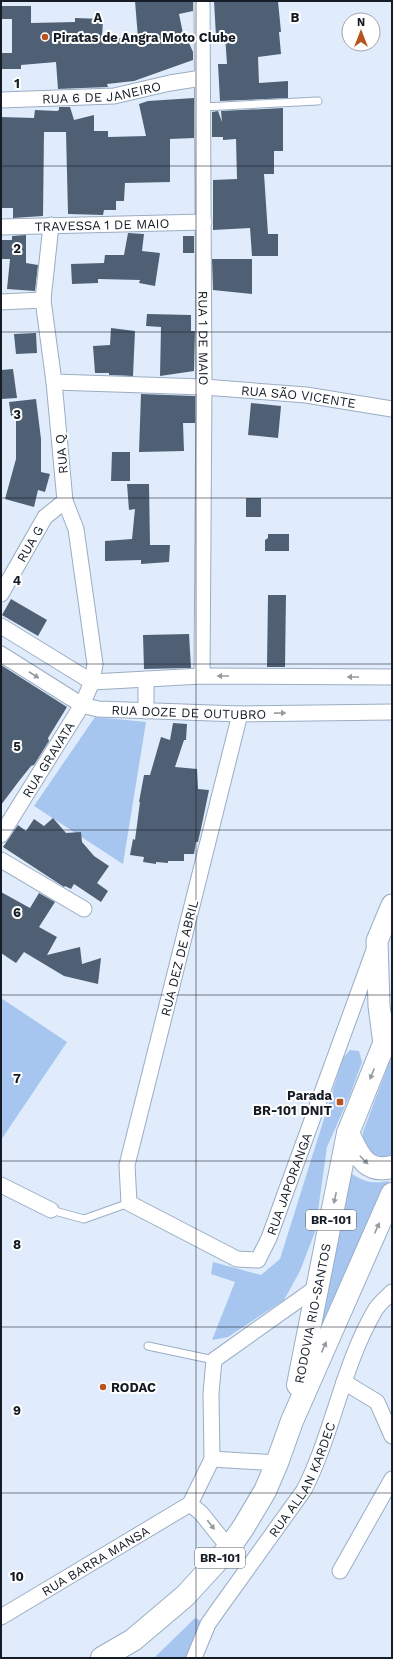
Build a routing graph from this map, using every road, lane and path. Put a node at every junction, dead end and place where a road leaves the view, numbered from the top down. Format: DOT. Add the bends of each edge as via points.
graph roads {
  1 [pos="202,1"];
  2 [pos="202,78"];
  3 [pos="1,100"];
  4 [pos="318,101"];
  5 [pos="203,107"];
  6 [pos="204,222"];
  7 [pos="51,225"];
  8 [pos="1,226"];
  9 [pos="43,300"];
  10 [pos="1,302"];
  11 [pos="54,382"];
  12 [pos="204,387"];
  13 [pos="392,409"];
  14 [pos="65,501"];
  15 [pos="1,594"];
  16 [pos="1,626"];
  17 [pos="1,654"];
  18 [pos="202,676"];
  19 [pos="392,677"];
  20 [pos="146,679"];
  21 [pos="92,682"];
  22 [pos="82,705"];
  23 [pos="146,711"];
  24 [pos="392,712"];
  25 [pos="240,714"];
  26 [pos="1,835"];
  27 [pos="1,860"];
  28 [pos="392,905"];
  29 [pos="84,909"];
  30 [pos="377,941"];
  31 [pos="388,1034"];
  32 [pos="348,1133"];
  33 [pos="392,1167"];
  34 [pos="1,1185"];
  35 [pos="392,1194"];
  36 [pos="129,1203"];
  37 [pos="51,1210"];
  38 [pos="317,1287"];
  39 [pos="392,1292"];
  40 [pos="148,1346"];
  41 [pos="214,1360"];
  42 [pos="344,1382"];
  43 [pos="292,1421"];
  44 [pos="392,1436"];
  45 [pos="212,1459"];
  46 [pos="277,1463"];
  47 [pos="392,1479"];
  48 [pos="190,1504"];
  49 [pos="229,1548"];
  50 [pos="340,1570"];
  51 [pos="1,1617"];
  52 [pos="102,1658"];
  53 [pos="194,1658"];
  1 -- 2 [label="street, RUA 1 DE MAIO"];
  2 -- 3 [label="street, RUA 6 DE JANEIRO" via="114,96"];
  2 -- 5 [label="street, RUA 1 DE MAIO"];
  4 -- 5 [label="lane"];
  5 -- 6 [label="street, RUA 1 DE MAIO"];
  6 -- 7 [label="street, TRAVESSA 1 DE MAIO"];
  6 -- 12 [label="street, RUA 1 DE MAIO"];
  7 -- 8 [label="street, TRAVESSA 1 DE MAIO"];
  7 -- 9 [label="street, RUA Q"];
  9 -- 10 [label="street"];
  9 -- 11 [label="street, RUA Q"];
  11 -- 12 [label="street, RUA SÃO VICENTE"];
  11 -- 14 [label="street, RUA Q"];
  12 -- 13 [label="street, RUA SÃO VICENTE" via="306,395"];
  12 -- 18 [label="street, RUA 1 DE MAIO"];
  14 -- 15 [label="street, RUA G" via="45,517"];
  14 -- 21 [label="street, RUA Q" via="76,529 94,664"];
  16 -- 21 [label="street"];
  17 -- 22 [label="street, RUA DOZE DE OUTUBRO, one-way"];
  19 -- 18 [label="street, one-way"];
  18 -- 20 [label="street"];
  20 -- 21 [label="street"];
  20 -- 23 [label="street"];
  21 -- 22 [label="street, RUA GRAVATA"];
  22 -- 23 [label="street, RUA DOZE DE OUTUBRO" via="98,709"];
  22 -- 26 [label="street, RUA GRAVATA"];
  23 -- 25 [label="street, RUA DOZE DE OUTUBRO"];
  25 -- 24 [label="street, RUA DOZE DE OUTUBRO, one-way"];
  25 -- 36 [label="street, RUA DEZ DE ABRIL" via="128,1165"];
  27 -- 29 [label="street"];
  28 -- 30 [label="main road, RUA JAPORANGA"];
  30 -- 31 [label="main road" via="379,1006"];
  30 -- 36 [label="street, RUA JAPORANGA" via="269,1238 258,1260 237,1259"];
  31 -- 32 [label="highway, RODOVIA RIO-SANTOS / BR-101, one-way"];
  32 -- 33 [label="highway, one-way" via="366,1164 383,1169"];
  32 -- 38 [label="highway, RODOVIA RIO-SANTOS / BR-101, one-way"];
  34 -- 37 [label="street"];
  43 -- 35 [label="highway, RODOVIA RIO-SANTOS / BR-101, one-way"];
  36 -- 37 [label="lane" via="84,1219"];
  38 -- 41 [label="street"];
  38 -- 43 [label="highway, RODOVIA RIO-SANTOS / BR-101"];
  39 -- 42 [label="street, RUA ALLAN KARDEC" via="374,1311 350,1361"];
  40 -- 41 [label="lane"];
  41 -- 45 [label="street" via="211,1393"];
  42 -- 44 [label="street" via="377,1402"];
  42 -- 53 [label="street, RUA ALLAN KARDEC" via="304,1490 208,1624"];
  43 -- 46 [label="highway, RODOVIA RIO-SANTOS / BR-101"];
  45 -- 46 [label="street"];
  45 -- 48 [label="street"];
  46 -- 49 [label="highway, RODOVIA RIO-SANTOS / BR-101" via="265,1491 244,1528"];
  47 -- 50 [label="street"];
  48 -- 49 [label="street, one-way" via="201,1513"];
  48 -- 51 [label="street, RUA BARRA MANSA"];
  49 -- 52 [label="highway, RODOVIA RIO-SANTOS / BR-101" via="185,1596 133,1640"];
}
